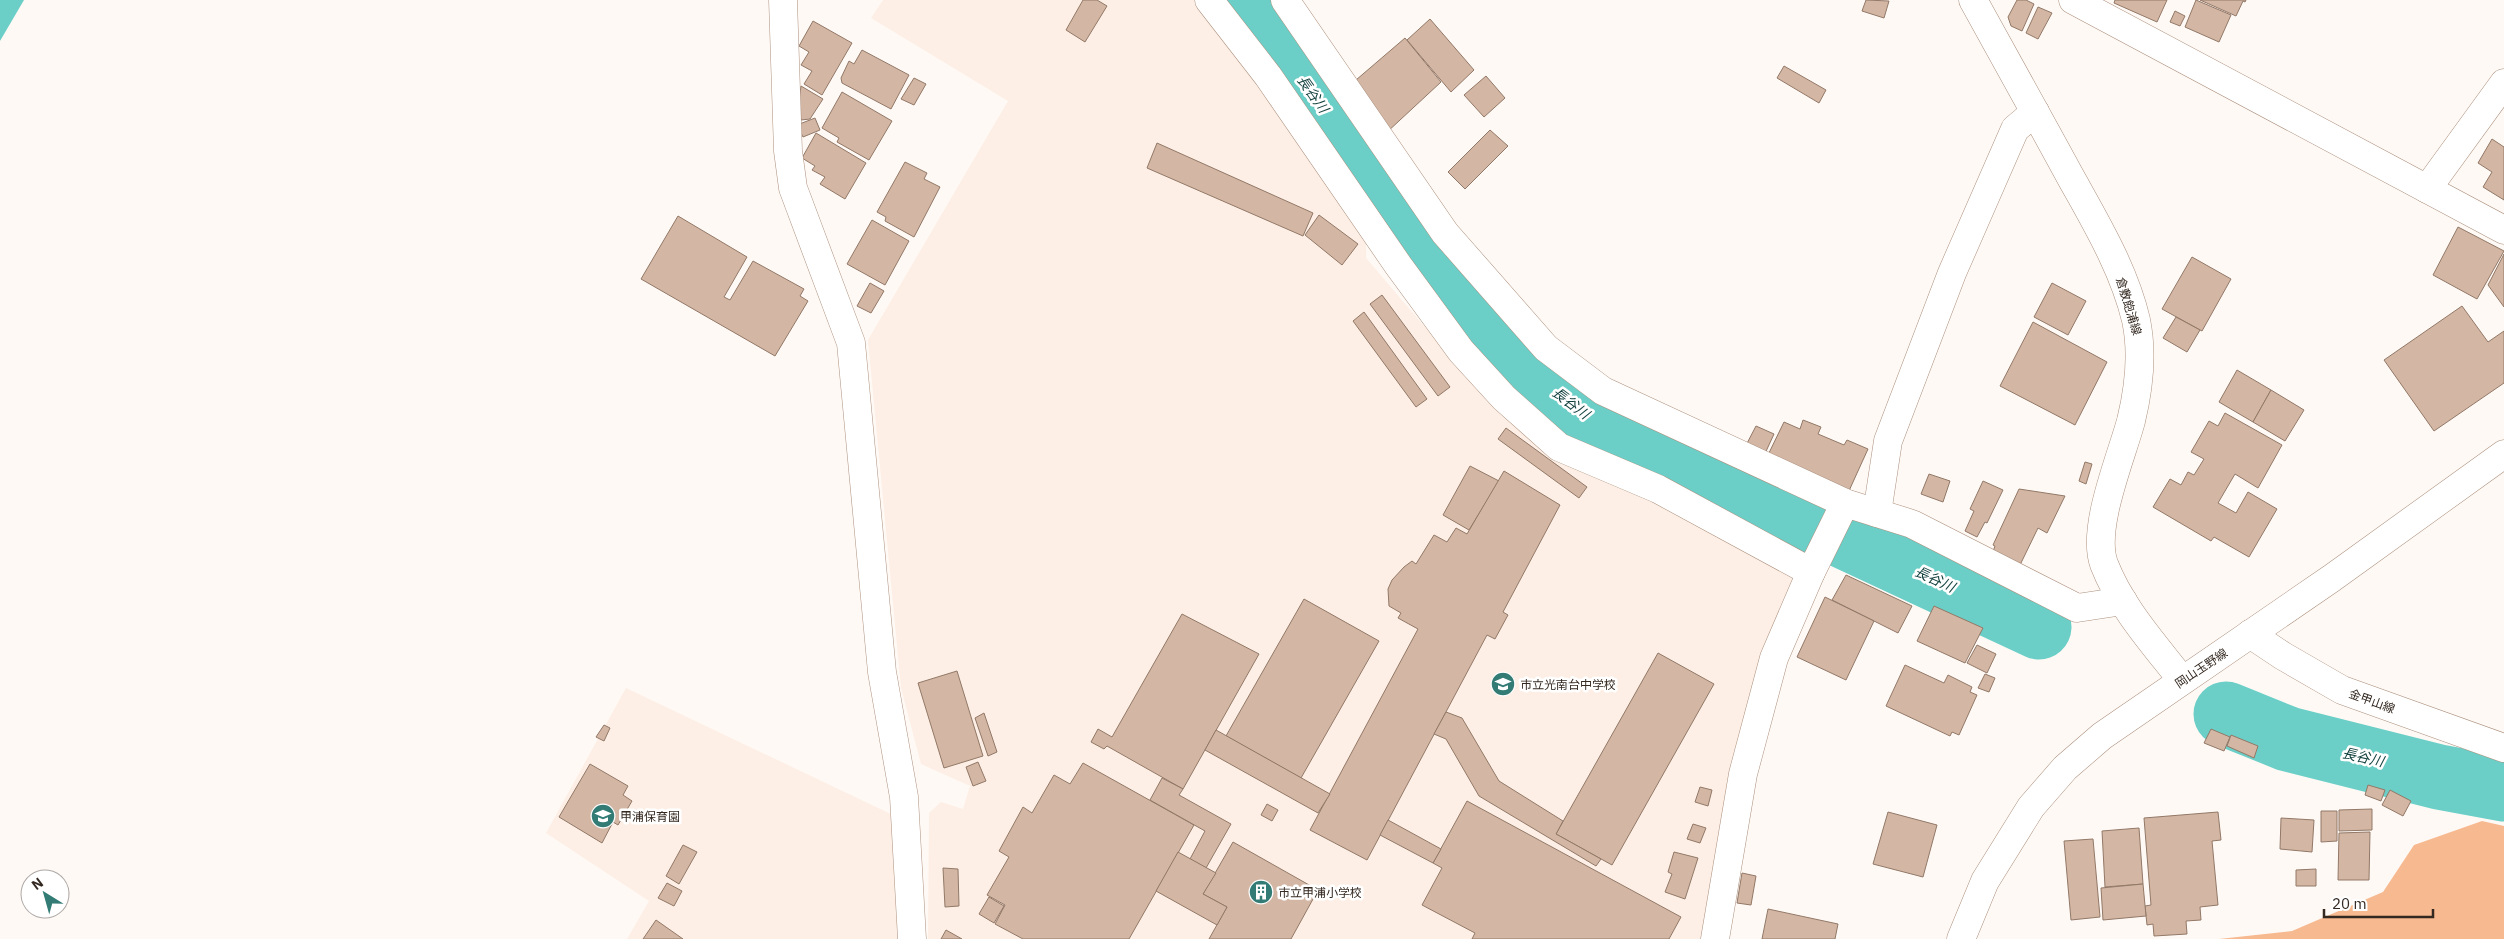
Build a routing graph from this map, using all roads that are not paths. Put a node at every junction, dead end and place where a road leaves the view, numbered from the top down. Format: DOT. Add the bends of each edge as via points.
graph roads {
  1 [pos="783,0"];
  2 [pos="1209,0"];
  3 [pos="1285,0"];
  4 [pos="1972,0"];
  5 [pos="2073,0"];
  6 [pos="2504,83"];
  7 [pos="2035,112"];
  8 [pos="2427,189"];
  9 [pos="2504,230"];
  10 [pos="2504,454"];
  11 [pos="1841,511"];
  12 [pos="1877,513"];
  13 [pos="1817,561"];
  14 [pos="2123,602"];
  15 [pos="2250,634"];
  16 [pos="2182,680"];
  17 [pos="2504,748"];
  18 [pos="912,939"];
  19 [pos="1715,939"];
  20 [pos="1961,939"];
  1 -- 18 [label="street" via="788,151 793,188 851,343 882,672 904,797"];
  2 -- 13 [label="street" via="1268,76 1398,265 1450,335 1504,398 1559,447"];
  3 -- 11 [label="street" via="1444,233 1546,348 1603,391"];
  4 -- 7 [label="street, 倉敷飽浦線"];
  5 -- 8 [label="street"];
  6 -- 8 [label="street"];
  7 -- 12 [label="street" via="2015,129 1952,273 1888,441"];
  7 -- 14 [label="street, 倉敷飽浦線" via="2103,235 2136,318 2141,348 2131,419 2106,503 2101,536 2104,563"];
  8 -- 9 [label="street"];
  10 -- 15 [label="street, 岡山玉野線"];
  11 -- 12 [label="street"];
  11 -- 13 [label="street"];
  12 -- 14 [label="street" via="1912,524 2077,608"];
  13 -- 19 [label="street" via="1774,658 1743,774"];
  14 -- 16 [label="street, 倉敷飽浦線"];
  15 -- 16 [label="street, 岡山玉野線"];
  15 -- 17 [label="street, 金甲山線" via="2342,690"];
  16 -- 20 [label="street, 岡山玉野線" via="2102,736 2065,768 2031,807 1984,882"];
}
